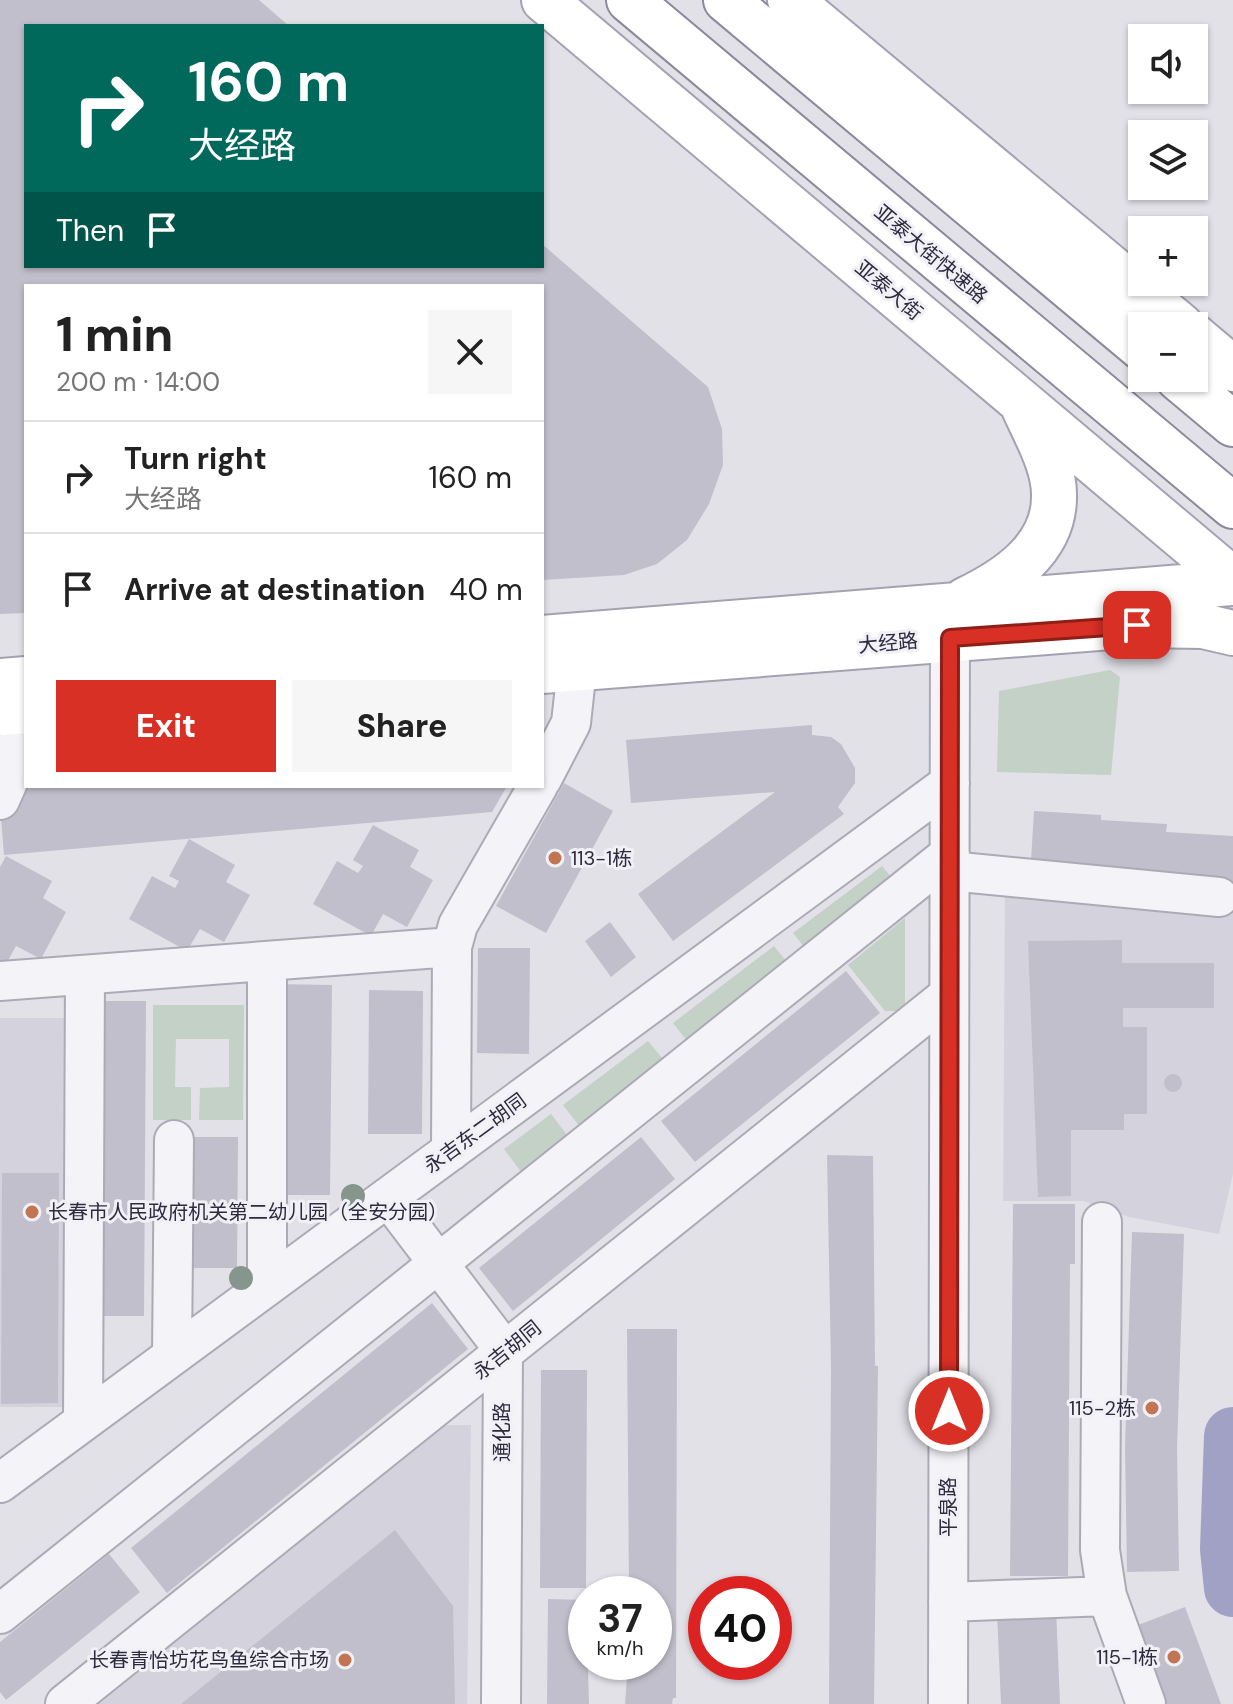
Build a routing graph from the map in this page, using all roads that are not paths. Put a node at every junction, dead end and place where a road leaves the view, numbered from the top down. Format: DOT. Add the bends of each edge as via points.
graph roads {
  1 [pos="544,0"];
  2 [pos="629,0"];
  3 [pos="726,0"];
  4 [pos="790,0"];
  5 [pos="1164,312"];
  6 [pos="1128,336"];
  7 [pos="1208,348"];
  8 [pos="1233,369"];
  9 [pos="1195,392"];
  10 [pos="1022,402"];
  11 [pos="1233,424"];
  12 [pos="1233,506"];
  13 [pos="1233,581"];
  14 [pos="953,621"];
  15 [pos="1233,633"];
  16 [pos="544,638"];
  17 [pos="560,669"];
  18 [pos="15,699"];
  19 [pos="544,775"];
  20 [pos="950,783"];
  21 [pos="537,788"];
  22 [pos="0,800"];
  23 [pos="950,863"];
  24 [pos="1219,897"];
  25 [pos="452,947"];
  26 [pos="267,961"];
  27 [pos="85,975"];
  28 [pos="0,981"];
  29 [pos="949,995"];
  30 [pos="174,1140"];
  31 [pos="451,1151"];
  32 [pos="388,1197"];
  33 [pos="1102,1222"];
  34 [pos="438,1263"];
  35 [pos="267,1286"];
  36 [pos="503,1353"];
  37 [pos="172,1356"];
  38 [pos="83,1421"];
  39 [pos="0,1483"];
  40 [pos="1107,1596"];
  41 [pos="948,1602"];
  42 [pos="0,1614"];
  43 [pos="65,1704"];
  44 [pos="501,1704"];
  45 [pos="948,1704"];
  46 [pos="1146,1704"];
  1 -- 10 [label="main road, 亚泰大街"];
  2 -- 12 [label="main road, 亚泰大街快速路"];
  3 -- 6 [label="main road"];
  4 -- 5 [label="main road"];
  7 -- 8 [label="main road"];
  9 -- 11 [label="main road"];
  10 -- 13 [label="main road, 亚泰大街"];
  10 -- 14 [label="main road" via="1050,469 1054,497 1046,530 1030,557"];
  13 -- 14 [label="main road, 大经路"];
  14 -- 15 [label="main road, 大经路" via="1203,626"];
  14 -- 16 [label="main road, 大经路"];
  14 -- 17 [label="main road, 大经路"];
  14 -- 20 [label="street, 平泉路"];
  17 -- 19 [label="street" via="571,723"];
  18 -- 22 [label="street" via="13,771"];
  20 -- 23 [label="street, 平泉路"];
  20 -- 31 [label="street, 永吉东二胡同"];
  21 -- 25 [label="street" via="458,925"];
  23 -- 24 [label="street"];
  23 -- 29 [label="street, 平泉路"];
  23 -- 34 [label="street"];
  25 -- 26 [label="street"];
  25 -- 31 [label="street"];
  26 -- 27 [label="street"];
  26 -- 35 [label="street"];
  27 -- 28 [label="street"];
  27 -- 38 [label="street"];
  29 -- 36 [label="street, 永吉胡同"];
  29 -- 41 [label="street, 平泉路"];
  30 -- 37 [label="street"];
  31 -- 32 [label="street, 永吉东二胡同"];
  32 -- 34 [label="street"];
  32 -- 35 [label="street, 永吉东二胡同"];
  33 -- 40 [label="street" via="1100,1550"];
  34 -- 36 [label="street"];
  34 -- 42 [label="street"];
  35 -- 37 [label="street, 永吉东二胡同"];
  36 -- 43 [label="street, 永吉胡同"];
  36 -- 44 [label="street, 通化路"];
  37 -- 38 [label="street, 永吉东二胡同"];
  38 -- 39 [label="street, 永吉东二胡同"];
  40 -- 41 [label="street"];
  40 -- 46 [label="street"];
  41 -- 45 [label="street, 平泉路"];
}
